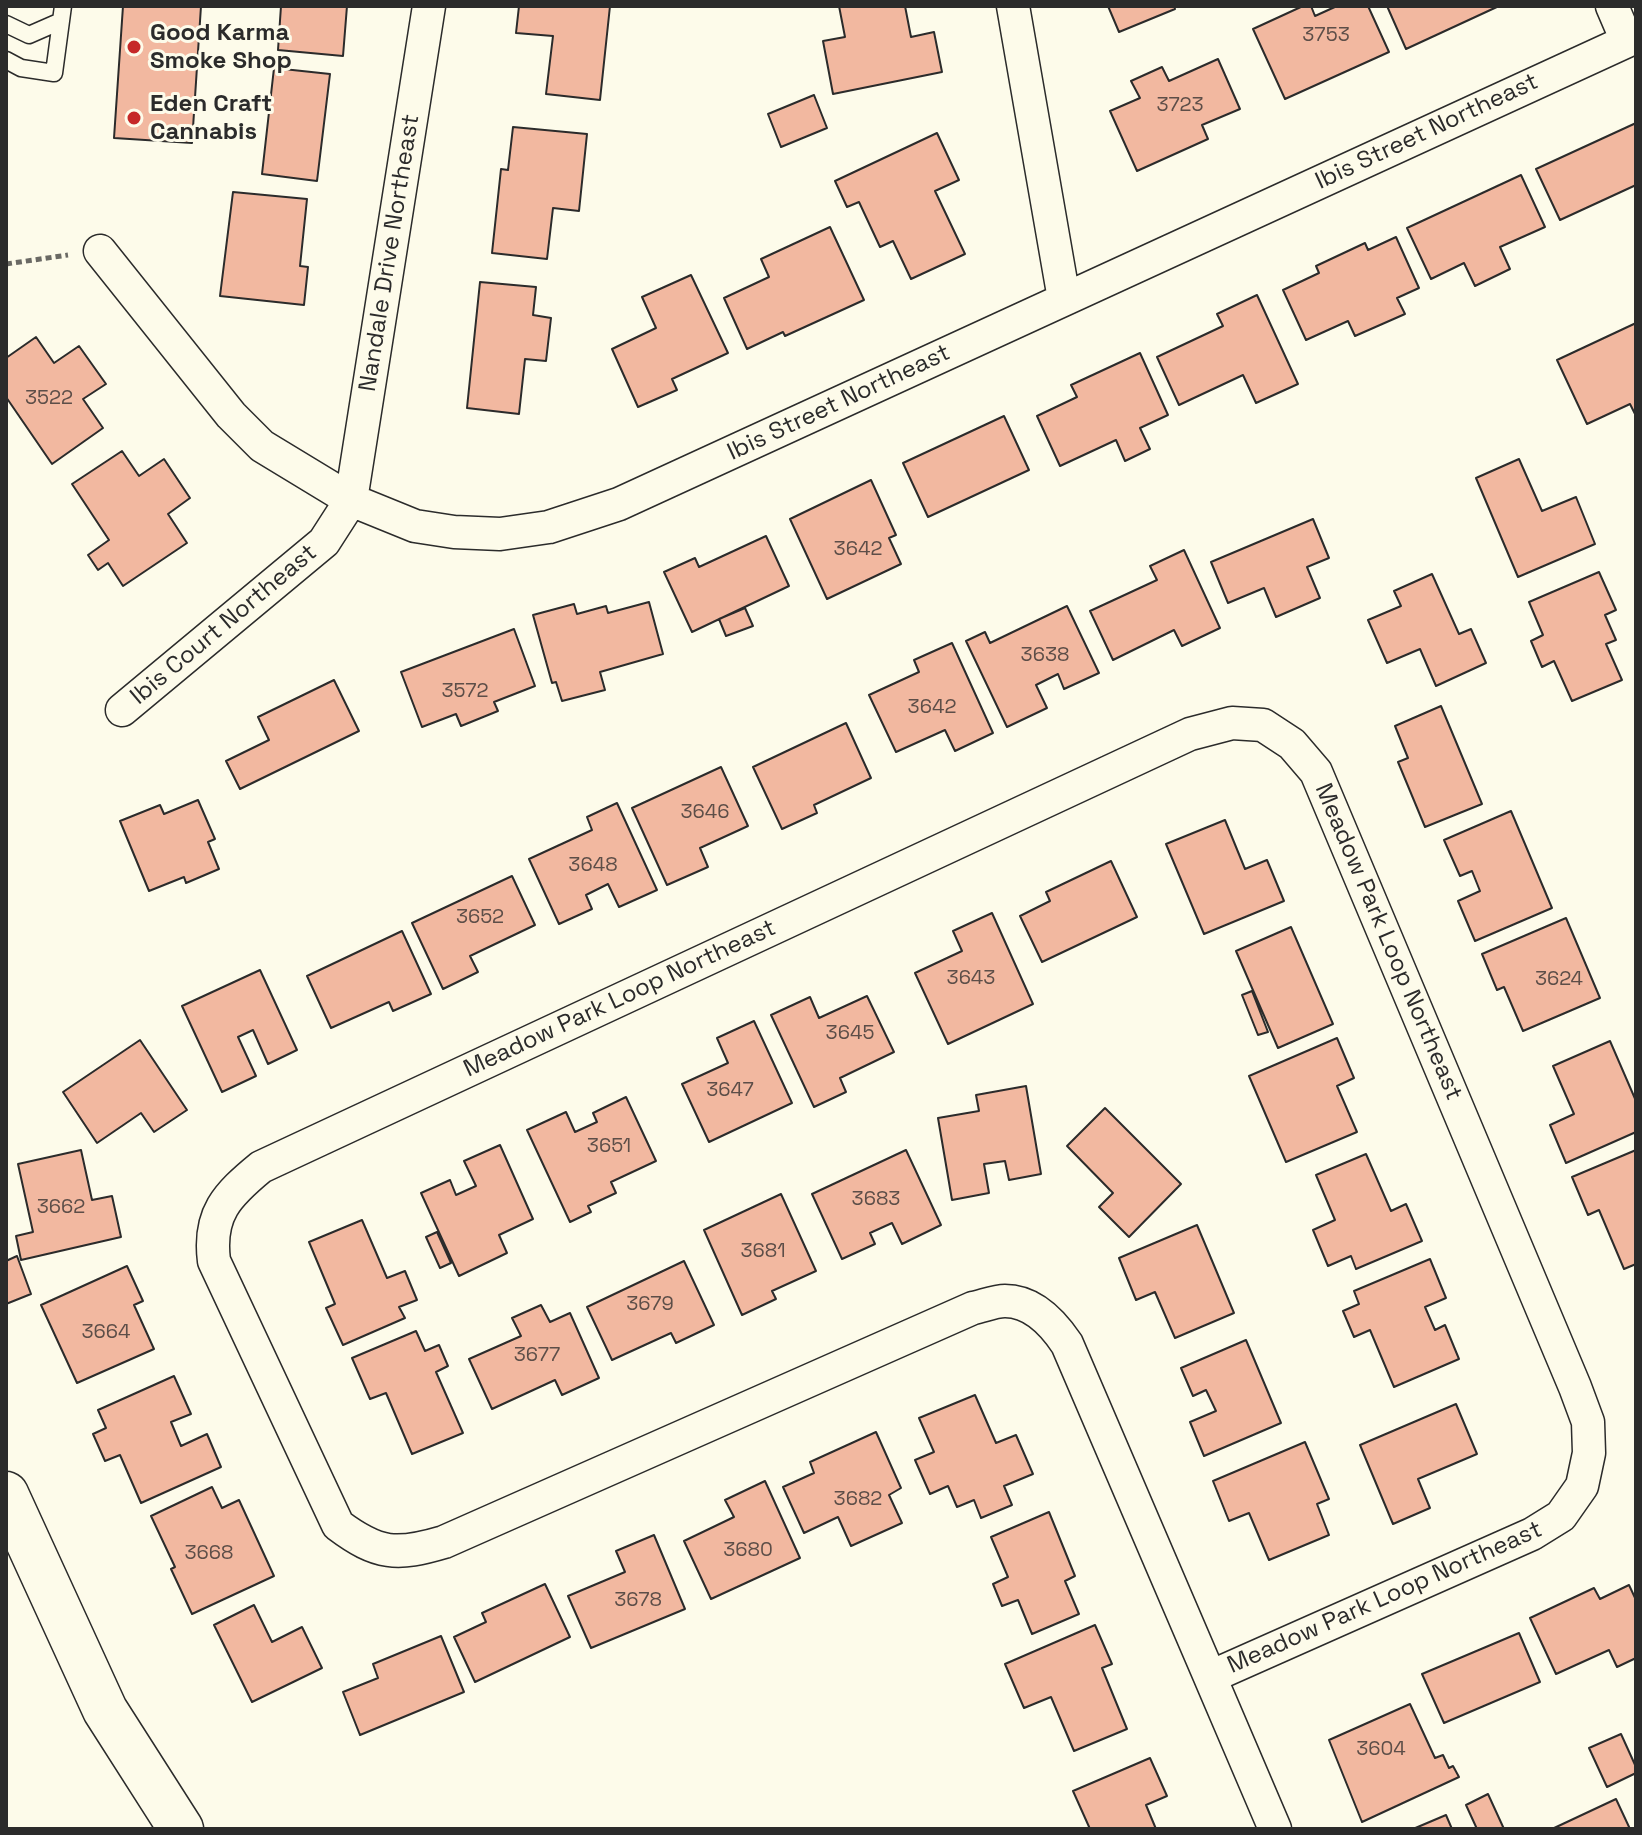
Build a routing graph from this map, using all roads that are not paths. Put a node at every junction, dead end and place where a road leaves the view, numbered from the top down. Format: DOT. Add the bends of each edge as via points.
graph roads {
  1 [pos="429,6"];
  2 [pos="1013,6"];
  3 [pos="1612,6"];
  4 [pos="62,13"];
  5 [pos="6,24"];
  6 [pos="1631,39"];
  7 [pos="6,60"];
  8 [pos="100,251"];
  9 [pos="1064,299"];
  10 [pos="351,500"];
  11 [pos="122,710"];
  12 [pos="6,1494"];
  13 [pos="1210,1677"];
  14 [pos="181,1829"];
  15 [pos="1275,1829"];
  1 -- 10 [label="street, Nandale Drive Northeast"];
  2 -- 9 [label="street"];
  3 -- 6 [label="street"];
  4 -- 5 [label="lane" via="29,35"];
  4 -- 7 [label="lane" via="54,73"];
  6 -- 9 [label="street, Ibis Street Northeast"];
  8 -- 10 [label="street, Ibis Street Northeast" via="262,446"];
  9 -- 10 [label="street, Ibis Street Northeast" via="619,504 549,527 500,534 454,532 415,526"];
  10 -- 11 [label="street, Ibis Court Northeast" via="324,542"];
  12 -- 14 [label="main road" via="105,1710"];
  13 -- 13 [label="street, Meadow Park Loop Northeast" via="1532,1534 1561,1516 1582,1486 1589,1453 1588,1422 1575,1387 1316,772 1292,744 1263,725 1232,723 1190,734 261,1167 233,1191 218,1213 211,1238 214,1261 338,1525 361,1543 384,1551 411,1552 444,1542 973,1308 1006,1300 1031,1308 1050,1319 1067,1344"];
  13 -- 15 [label="street, Meadow Park Loop Northeast"];
}
